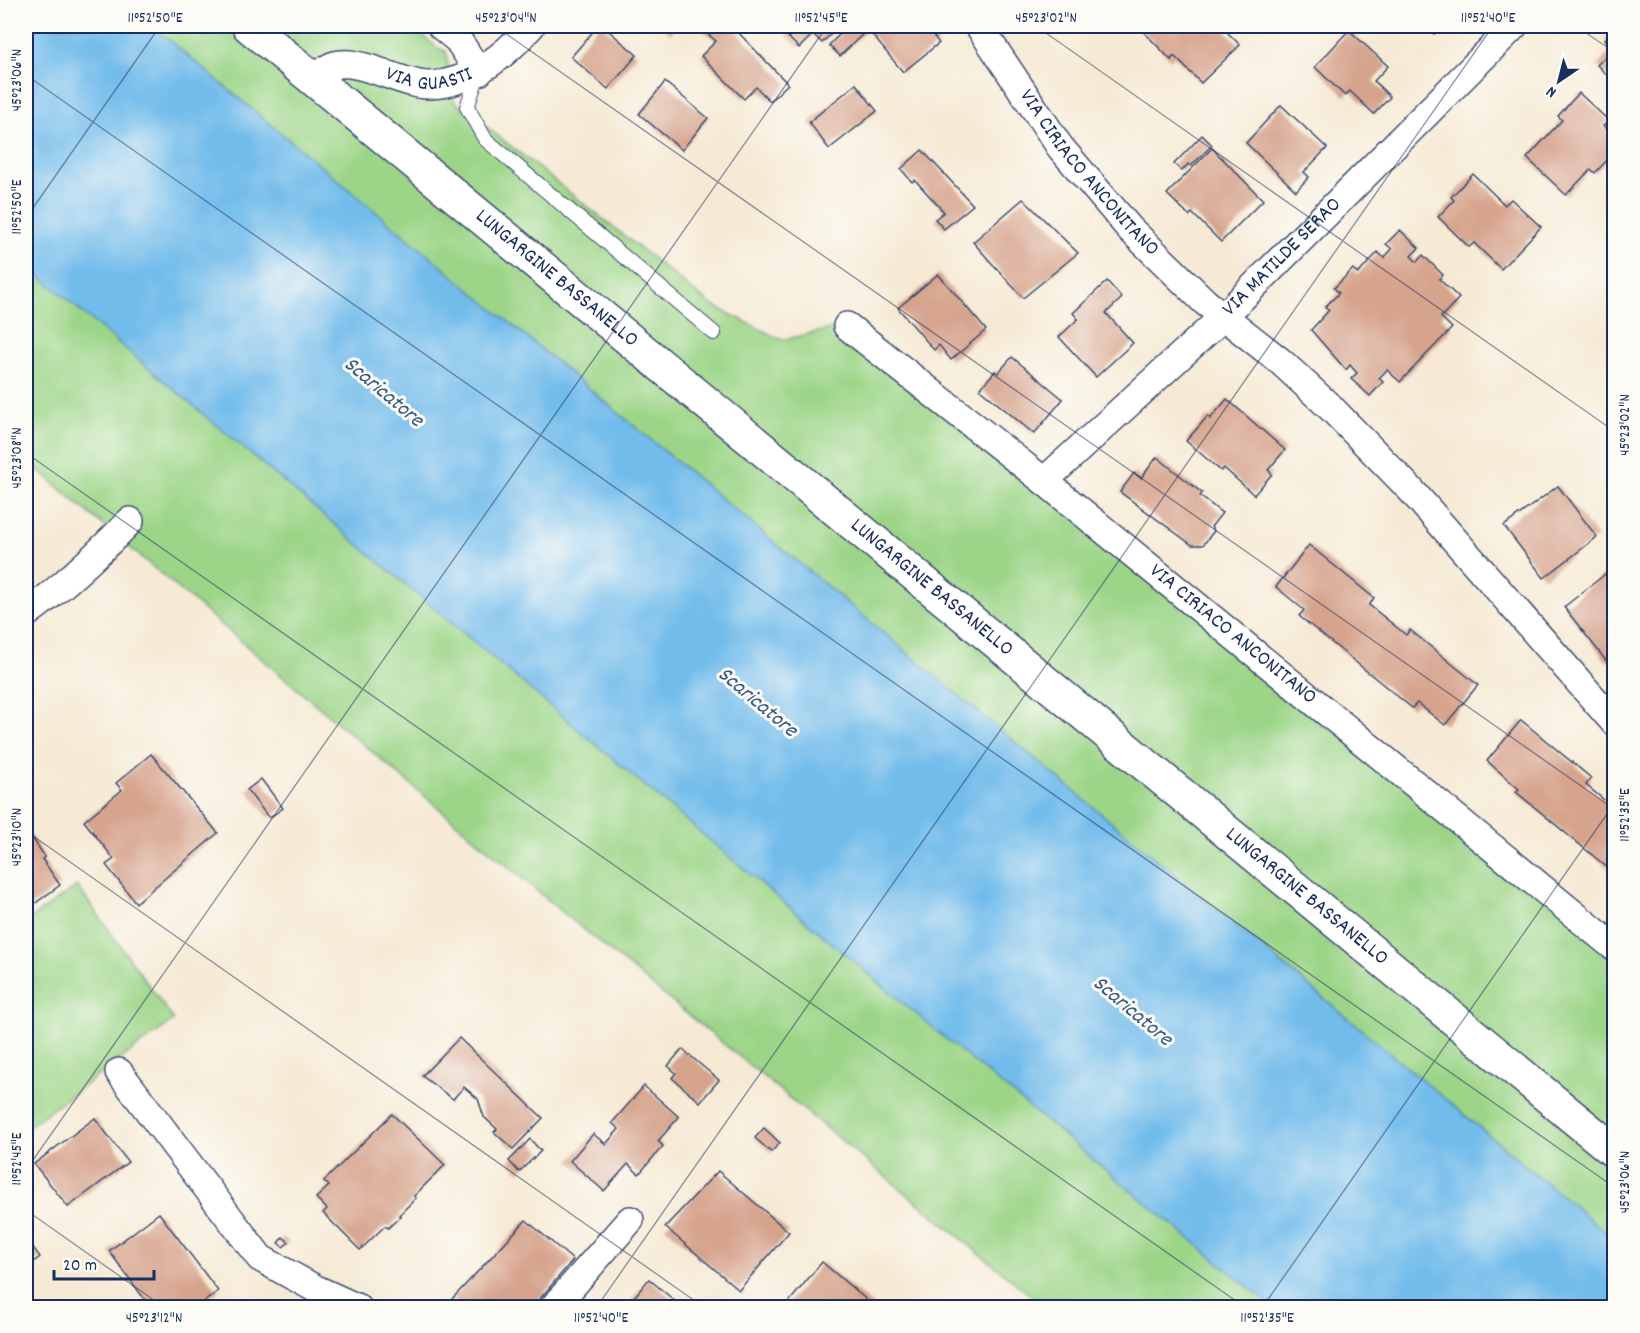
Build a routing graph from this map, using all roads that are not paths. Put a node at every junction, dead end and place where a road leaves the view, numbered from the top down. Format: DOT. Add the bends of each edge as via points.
graph roads {
  1 [pos="249,26"];
  2 [pos="441,26"];
  3 [pos="531,26"];
  4 [pos="979,26"];
  5 [pos="1514,26"];
  6 [pos="479,72"];
  7 [pos="315,81"];
  8 [pos="1224,316"];
  9 [pos="847,326"];
  10 [pos="714,333"];
  11 [pos="1044,481"];
  12 [pos="130,521"];
  13 [pos="26,614"];
  14 [pos="1614,722"];
  15 [pos="1614,947"];
  16 [pos="119,1072"];
  17 [pos="1614,1151"];
  18 [pos="630,1220"];
  19 [pos="358,1308"];
  20 [pos="553,1308"];
  1 -- 7 [label="street, LUNGARGINE BASSANELLO"];
  2 -- 6 [label="street" via="458,40"];
  3 -- 6 [label="street, VIA GUASTI"];
  4 -- 8 [label="street, VIA CIRIACO ANCONITANO" via="1067,155 1130,229"];
  5 -- 8 [label="street, VIA MATILDE SERAO"];
  6 -- 7 [label="street, VIA GUASTI" via="430,86 352,65 329,67"];
  6 -- 10 [label="lane" via="467,107 485,139"];
  7 -- 17 [label="street, LUNGARGINE BASSANELLO"];
  8 -- 11 [label="street, VIA MATILDE SERAO"];
  8 -- 14 [label="street, VIA CIRIACO ANCONITANO" via="1323,401 1410,490"];
  9 -- 11 [label="street, VIA CIRIACO ANCONITANO"];
  11 -- 15 [label="street, VIA CIRIACO ANCONITANO"];
  12 -- 13 [label="street" via="93,560"];
  16 -- 19 [label="street" via="260,1258"];
  18 -- 20 [label="street"];
}
